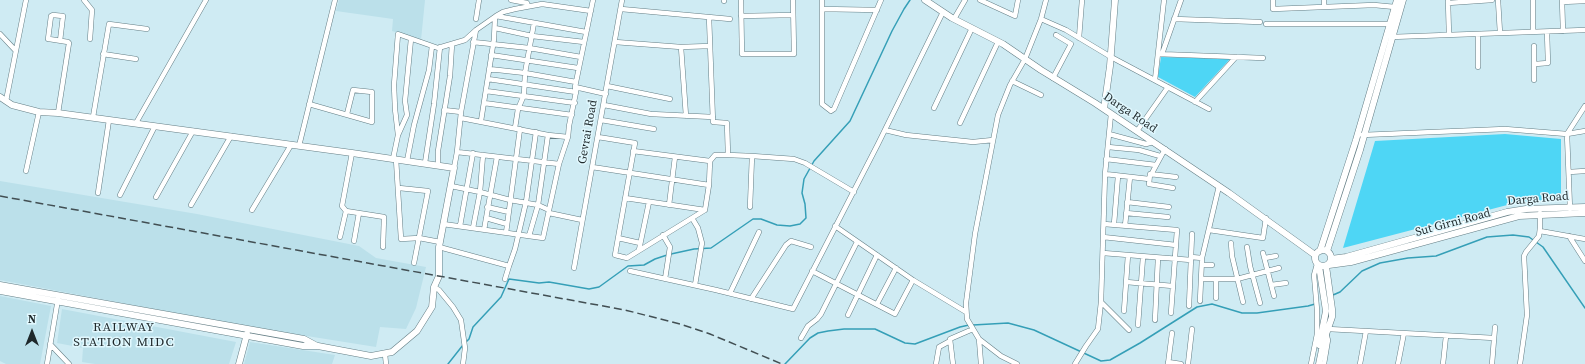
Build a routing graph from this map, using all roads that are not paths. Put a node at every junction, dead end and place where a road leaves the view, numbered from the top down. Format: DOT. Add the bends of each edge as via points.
graph roads {
  1 [pos="26,0"];
  2 [pos="84,0"];
  3 [pos="206,0"];
  4 [pos="335,0"];
  5 [pos="479,0"];
  6 [pos="511,0"];
  7 [pos="593,0"];
  8 [pos="622,0"];
  9 [pos="741,0"];
  10 [pos="793,0"];
  11 [pos="822,0"];
  12 [pos="881,0"];
  13 [pos="925,0"];
  14 [pos="965,0"];
  15 [pos="980,0"];
  16 [pos="1018,0"];
  17 [pos="1046,0"];
  18 [pos="1082,0"];
  19 [pos="1115,0"];
  20 [pos="1164,0"];
  21 [pos="1181,0"];
  22 [pos="1273,0"];
  23 [pos="1324,0"];
  24 [pos="1397,0"];
  25 [pos="1403,0"];
  26 [pos="1492,0"];
  27 [pos="1498,0"];
  28 [pos="1533,0"];
  29 [pos="1448,1"];
  30 [pos="1562,1"];
  31 [pos="1585,1"];
  32 [pos="543,2"];
  33 [pos="528,6"];
  34 [pos="1324,7"];
  35 [pos="1395,7"];
  36 [pos="621,9"];
  37 [pos="822,9"];
  38 [pos="877,10"];
  39 [pos="590,11"];
  40 [pos="943,12"];
  41 [pos="794,15"];
  42 [pos="495,16"];
  43 [pos="741,16"];
  44 [pos="709,17"];
  45 [pos="476,19"];
  46 [pos="730,19"];
  47 [pos="954,19"];
  48 [pos="1041,19"];
  49 [pos="1174,19"];
  50 [pos="1260,22"];
  51 [pos="534,23"];
  52 [pos="1266,24"];
  53 [pos="1389,24"];
  54 [pos="495,28"];
  55 [pos="972,28"];
  56 [pos="147,29"];
  57 [pos="476,30"];
  58 [pos="1585,30"];
  59 [pos="1563,31"];
  60 [pos="586,32"];
  61 [pos="1533,32"];
  62 [pos="1547,32"];
  63 [pos="1500,33"];
  64 [pos="0,34"];
  65 [pos="1478,34"];
  66 [pos="1056,35"];
  67 [pos="1448,35"];
  68 [pos="532,36"];
  69 [pos="1389,37"];
  70 [pos="1079,38"];
  71 [pos="90,39"];
  72 [pos="411,39"];
  73 [pos="60,40"];
  74 [pos="474,42"];
  75 [pos="584,42"];
  76 [pos="615,42"];
  77 [pos="998,42"];
  78 [pos="493,43"];
  79 [pos="452,44"];
  80 [pos="432,46"];
  81 [pos="710,46"];
  82 [pos="1534,46"];
  83 [pos="440,47"];
  84 [pos="530,48"];
  85 [pos="681,48"];
  86 [pos="16,51"];
  87 [pos="103,54"];
  88 [pos="1160,54"];
  89 [pos="492,55"];
  90 [pos="581,57"];
  91 [pos="1111,57"];
  92 [pos="1236,57"];
  93 [pos="136,58"];
  94 [pos="1264,58"];
  95 [pos="1025,59"];
  96 [pos="527,61"];
  97 [pos="1535,64"];
  98 [pos="1478,67"];
  99 [pos="578,68"];
  100 [pos="489,69"];
  101 [pos="525,73"];
  102 [pos="1054,78"];
  103 [pos="488,79"];
  104 [pos="1155,80"];
  105 [pos="1534,80"];
  106 [pos="1012,82"];
  107 [pos="525,84"];
  108 [pos="607,86"];
  109 [pos="576,87"];
  110 [pos="1168,87"];
  111 [pos="486,91"];
  112 [pos="606,94"];
  113 [pos="524,95"];
  114 [pos="1041,96"];
  115 [pos="0,97"];
  116 [pos="670,99"];
  117 [pos="6,101"];
  118 [pos="1195,102"];
  119 [pos="484,103"];
  120 [pos="575,103"];
  121 [pos="309,104"];
  122 [pos="604,105"];
  123 [pos="1585,106"];
  124 [pos="934,108"];
  125 [pos="518,109"];
  126 [pos="1104,109"];
  127 [pos="444,110"];
  128 [pos="1209,110"];
  129 [pos="39,112"];
  130 [pos="461,112"];
  131 [pos="58,113"];
  132 [pos="347,114"];
  133 [pos="1111,114"];
  134 [pos="572,115"];
  135 [pos="686,116"];
  136 [pos="92,117"];
  137 [pos="713,117"];
  138 [pos="461,118"];
  139 [pos="109,120"];
  140 [pos="601,120"];
  141 [pos="481,121"];
  142 [pos="136,123"];
  143 [pos="960,123"];
  144 [pos="155,126"];
  145 [pos="517,128"];
  146 [pos="654,130"];
  147 [pos="885,130"];
  148 [pos="1585,130"];
  149 [pos="193,131"];
  150 [pos="1137,131"];
  151 [pos="536,132"];
  152 [pos="1109,134"];
  153 [pos="1567,134"];
  154 [pos="398,135"];
  155 [pos="548,135"];
  156 [pos="1361,135"];
  157 [pos="230,136"];
  158 [pos="568,137"];
  159 [pos="598,137"];
  160 [pos="993,140"];
  161 [pos="1153,142"];
  162 [pos="291,145"];
  163 [pos="299,146"];
  164 [pos="1108,147"];
  165 [pos="1165,149"];
  166 [pos="633,151"];
  167 [pos="458,152"];
  168 [pos="352,153"];
  169 [pos="473,153"];
  170 [pos="483,155"];
  171 [pos="728,155"];
  172 [pos="752,156"];
  173 [pos="1160,156"];
  174 [pos="497,157"];
  175 [pos="675,157"];
  176 [pos="395,159"];
  177 [pos="516,159"];
  178 [pos="1106,159"];
  179 [pos="407,161"];
  180 [pos="532,161"];
  181 [pos="710,161"];
  182 [pos="425,163"];
  183 [pos="545,163"];
  184 [pos="558,164"];
  185 [pos="438,165"];
  186 [pos="1156,165"];
  187 [pos="592,167"];
  188 [pos="454,168"];
  189 [pos="26,171"];
  190 [pos="1585,171"];
  191 [pos="1569,172"];
  192 [pos="629,173"];
  193 [pos="1105,174"];
  194 [pos="1152,174"];
  195 [pos="1118,176"];
  196 [pos="1130,177"];
  197 [pos="1176,177"];
  198 [pos="672,179"];
  199 [pos="1149,179"];
  200 [pos="709,185"];
  201 [pos="450,186"];
  202 [pos="1219,186"];
  203 [pos="399,188"];
  204 [pos="1174,188"];
  205 [pos="466,190"];
  206 [pos="480,192"];
  207 [pos="854,192"];
  208 [pos="98,193"];
  209 [pos="120,195"];
  210 [pos="491,195"];
  211 [pos="156,197"];
  212 [pos="625,198"];
  213 [pos="510,200"];
  214 [pos="526,202"];
  215 [pos="649,202"];
  216 [pos="1127,202"];
  217 [pos="538,204"];
  218 [pos="191,205"];
  219 [pos="668,205"];
  220 [pos="487,207"];
  221 [pos="750,207"];
  222 [pos="1169,207"];
  223 [pos="1585,207"];
  224 [pos="252,210"];
  225 [pos="705,210"];
  226 [pos="1570,210"];
  227 [pos="346,211"];
  228 [pos="549,211"];
  229 [pos="1540,211"];
  230 [pos="508,212"];
  231 [pos="359,213"];
  232 [pos="1126,213"];
  233 [pos="1585,213"];
  234 [pos="1168,217"];
  235 [pos="486,218"];
  236 [pos="692,218"];
  237 [pos="1266,218"];
  238 [pos="582,220"];
  239 [pos="443,224"];
  240 [pos="507,224"];
  241 [pos="1104,224"];
  242 [pos="1114,224"];
  243 [pos="460,226"];
  244 [pos="835,226"];
  245 [pos="1125,226"];
  246 [pos="473,228"];
  247 [pos="484,230"];
  248 [pos="1209,230"];
  249 [pos="759,232"];
  250 [pos="506,233"];
  251 [pos="1192,234"];
  252 [pos="1539,234"];
  253 [pos="518,235"];
  254 [pos="664,235"];
  255 [pos="529,236"];
  256 [pos="1569,236"];
  257 [pos="340,237"];
  258 [pos="1103,237"];
  259 [pos="419,238"];
  260 [pos="618,238"];
  261 [pos="1585,239"];
  262 [pos="354,242"];
  263 [pos="857,242"];
  264 [pos="640,243"];
  265 [pos="1231,243"];
  266 [pos="439,244"];
  267 [pos="1176,245"];
  268 [pos="382,247"];
  269 [pos="811,247"];
  270 [pos="1247,247"];
  271 [pos="639,250"];
  272 [pos="1321,252"];
  273 [pos="1103,253"];
  274 [pos="1263,253"];
  275 [pos="877,255"];
  276 [pos="1128,255"];
  277 [pos="1276,256"];
  278 [pos="1143,257"];
  279 [pos="1158,258"];
  280 [pos="1202,258"];
  281 [pos="1265,258"];
  282 [pos="1175,259"];
  283 [pos="1191,259"];
  284 [pos="1585,261"];
  285 [pos="414,263"];
  286 [pos="1324,264"];
  287 [pos="1202,265"];
  288 [pos="1212,265"];
  289 [pos="509,266"];
  290 [pos="574,268"];
  291 [pos="896,268"];
  292 [pos="1279,268"];
  293 [pos="630,271"];
  294 [pos="812,271"];
  295 [pos="1268,271"];
  296 [pos="1253,274"];
  297 [pos="505,278"];
  298 [pos="665,279"];
  299 [pos="1201,279"];
  300 [pos="1237,279"];
  301 [pos="913,280"];
  302 [pos="1216,280"];
  303 [pos="1126,282"];
  304 [pos="837,283"];
  305 [pos="1140,283"];
  306 [pos="1286,283"];
  307 [pos="0,285"];
  308 [pos="694,285"];
  309 [pos="1157,285"];
  310 [pos="1271,285"];
  311 [pos="1173,286"];
  312 [pos="434,287"];
  313 [pos="0,291"];
  314 [pos="730,293"];
  315 [pos="858,294"];
  316 [pos="1274,296"];
  317 [pos="1216,298"];
  318 [pos="58,299"];
  319 [pos="751,299"];
  320 [pos="1200,301"];
  321 [pos="1102,302"];
  322 [pos="1242,302"];
  323 [pos="1260,302"];
  324 [pos="877,304"];
  325 [pos="1189,306"];
  326 [pos="1124,310"];
  327 [pos="966,312"];
  328 [pos="1171,313"];
  329 [pos="848,315"];
  330 [pos="1155,320"];
  331 [pos="1138,325"];
  332 [pos="1495,327"];
  333 [pos="973,328"];
  334 [pos="1192,329"];
  335 [pos="1129,330"];
  336 [pos="1327,331"];
  337 [pos="1366,331"];
  338 [pos="247,333"];
  339 [pos="1172,333"];
  340 [pos="1404,333"];
  341 [pos="1446,336"];
  342 [pos="802,338"];
  343 [pos="1494,338"];
  344 [pos="979,339"];
  345 [pos="950,341"];
  346 [pos="50,344"];
  347 [pos="385,354"];
  348 [pos="1168,363"];
  349 [pos="46,364"];
  350 [pos="69,364"];
  351 [pos="239,364"];
  352 [pos="386,364"];
  353 [pos="463,364"];
  354 [pos="936,364"];
  355 [pos="953,364"];
  356 [pos="981,364"];
  357 [pos="1017,364"];
  358 [pos="1076,364"];
  359 [pos="1181,364"];
  360 [pos="1188,364"];
  361 [pos="1311,364"];
  362 [pos="1315,364"];
  363 [pos="1319,364"];
  364 [pos="1324,364"];
  365 [pos="1360,364"];
  366 [pos="1398,364"];
  367 [pos="1442,364"];
  368 [pos="1492,364"];
  369 [pos="1520,364"];
  1 -- 86 [label="street"];
  2 -- 71 [label="street" via="92,10"];
  3 -- 142 [label="street"];
  4 -- 121 [label="street"];
  5 -- 45 [label="street"];
  6 -- 33 [label="street" via="527,2"];
  7 -- 39 [label="street"];
  8 -- 36 [label="street, Gevrai Road"];
  9 -- 43 [label="street"];
  10 -- 41 [label="street"];
  11 -- 37 [label="street"];
  12 -- 38 [label="street"];
  13 -- 40 [label="street, Darga Road"];
  14 -- 47 [label="street"];
  15 -- 16 [label="street" via="1014,16"];
  17 -- 48 [label="street"];
  18 -- 70 [label="street"];
  19 -- 91 [label="street"];
  20 -- 88 [label="street"];
  21 -- 49 [label="street"];
  22 -- 34 [label="street" via="1273,9"];
  23 -- 34 [label="street"];
  24 -- 35 [label="street"];
  25 -- 69 [label="street"];
  26 -- 29 [label="street"];
  27 -- 63 [label="street"];
  28 -- 61 [label="street"];
  29 -- 67 [label="street"];
  30 -- 31 [label="street"];
  30 -- 59 [label="street"];
  32 -- 33 [label="street"];
  32 -- 39 [label="street"];
  33 -- 42 [label="street"];
  34 -- 35 [label="street"];
  35 -- 53 [label="street"];
  36 -- 44 [label="street"];
  36 -- 76 [label="street, Gevrai Road"];
  37 -- 38 [label="street"];
  37 -- 38 [label="street" via="822,104 831,111"];
  39 -- 60 [label="street"];
  40 -- 47 [label="street, Darga Road"];
  40 -- 147 [label="street"];
  41 -- 43 [label="street"];
  41 -- 43 [label="street" via="794,54 742,54"];
  42 -- 51 [label="street"];
  42 -- 54 [label="street"];
  42 -- 57 [label="street"];
  44 -- 46 [label="street"];
  44 -- 81 [label="street"];
  47 -- 55 [label="street, Darga Road"];
  48 -- 70 [label="street"];
  48 -- 95 [label="street"];
  49 -- 50 [label="street"];
  49 -- 88 [label="street"];
  51 -- 60 [label="street"];
  51 -- 68 [label="street"];
  52 -- 53 [label="street"];
  53 -- 69 [label="street"];
  54 -- 68 [label="street"];
  54 -- 78 [label="street"];
  55 -- 77 [label="street, Darga Road"];
  55 -- 124 [label="street"];
  56 -- 87 [label="street" via="109,24"];
  57 -- 74 [label="street"];
  57 -- 79 [label="street" via="465,40"];
  58 -- 59 [label="street"];
  59 -- 62 [label="street"];
  60 -- 75 [label="street"];
  61 -- 62 [label="street"];
  61 -- 63 [label="street"];
  62 -- 97 [label="street" via="1548,63"];
  63 -- 65 [label="street"];
  64 -- 86 [label="street"];
  65 -- 67 [label="street"];
  65 -- 98 [label="street"];
  66 -- 102 [label="street" via="1071,44"];
  67 -- 69 [label="street"];
  68 -- 75 [label="street"];
  68 -- 84 [label="street"];
  69 -- 156 [label="street"];
  70 -- 91 [label="street"];
  72 -- 80 [label="street"];
  72 -- 154 [label="street" via="405,101 407,115"];
  72 -- 154 [label="street" via="398,34 394,85"];
  73 -- 73 [label="street" via="48,39 53,15 63,16"];
  73 -- 131 [label="street" via="69,43"];
  74 -- 78 [label="street"];
  74 -- 130 [label="street"];
  75 -- 90 [label="street"];
  76 -- 85 [label="street"];
  76 -- 108 [label="street, Gevrai Road"];
  77 -- 95 [label="street, Darga Road"];
  77 -- 143 [label="street"];
  78 -- 84 [label="street"];
  78 -- 89 [label="street"];
  79 -- 83 [label="street"];
  79 -- 127 [label="street"];
  80 -- 83 [label="street"];
  80 -- 179 [label="street" via="430,70 414,125"];
  81 -- 85 [label="street"];
  81 -- 137 [label="street"];
  82 -- 97 [label="street"];
  83 -- 182 [label="street"];
  84 -- 90 [label="street"];
  84 -- 96 [label="street"];
  85 -- 135 [label="street"];
  86 -- 117 [label="street"];
  87 -- 93 [label="street"];
  87 -- 136 [label="street"];
  88 -- 92 [label="street"];
  88 -- 104 [label="street"];
  89 -- 96 [label="street"];
  89 -- 100 [label="street"];
  90 -- 99 [label="street"];
  91 -- 104 [label="street"];
  91 -- 126 [label="street"];
  92 -- 94 [label="street"];
  92 -- 118 [label="street"];
  95 -- 102 [label="street, Darga Road"];
  95 -- 106 [label="street"];
  96 -- 99 [label="street"];
  96 -- 101 [label="street"];
  97 -- 105 [label="street"];
  99 -- 109 [label="street"];
  100 -- 101 [label="street"];
  100 -- 103 [label="street"];
  101 -- 107 [label="street"];
  101 -- 109 [label="street"];
  102 -- 126 [label="street, Darga Road"];
  103 -- 107 [label="street"];
  103 -- 111 [label="street"];
  104 -- 110 [label="street"];
  106 -- 114 [label="street"];
  106 -- 160 [label="street" via="998,115"];
  107 -- 109 [label="street"];
  107 -- 113 [label="street"];
  108 -- 112 [label="street, Gevrai Road"];
  108 -- 116 [label="street"];
  109 -- 112 [label="street"];
  109 -- 120 [label="street"];
  110 -- 118 [label="street"];
  110 -- 150 [label="street"];
  111 -- 113 [label="street"];
  111 -- 119 [label="street"];
  112 -- 122 [label="street, Gevrai Road"];
  113 -- 120 [label="street"];
  113 -- 125 [label="street"];
  115 -- 117 [label="street"];
  117 -- 129 [label="street"];
  118 -- 128 [label="street"];
  119 -- 125 [label="street"];
  119 -- 141 [label="street"];
  120 -- 134 [label="street"];
  121 -- 132 [label="street"];
  121 -- 163 [label="street"];
  122 -- 135 [label="street" via="651,114"];
  122 -- 140 [label="street, Gevrai Road"];
  123 -- 153 [label="street"];
  125 -- 134 [label="street"];
  125 -- 145 [label="street"];
  126 -- 133 [label="street, Darga Road"];
  127 -- 130 [label="street"];
  127 -- 185 [label="street"];
  129 -- 131 [label="street"];
  129 -- 189 [label="street"];
  130 -- 138 [label="street"];
  131 -- 136 [label="street"];
  132 -- 132 [label="street" via="372,122 372,92 353,90"];
  133 -- 150 [label="street, Darga Road"];
  133 -- 152 [label="street"];
  134 -- 158 [label="street"];
  135 -- 137 [label="street"];
  136 -- 139 [label="street"];
  137 -- 171 [label="street" via="713,122 727,123"];
  138 -- 141 [label="street"];
  138 -- 167 [label="street"];
  139 -- 142 [label="street"];
  139 -- 208 [label="street"];
  140 -- 146 [label="street"];
  140 -- 159 [label="street, Gevrai Road"];
  141 -- 145 [label="street"];
  142 -- 144 [label="street"];
  144 -- 149 [label="street"];
  144 -- 209 [label="street"];
  145 -- 151 [label="street"];
  145 -- 177 [label="street"];
  147 -- 160 [label="street" via="906,135 973,142"];
  147 -- 207 [label="street"];
  148 -- 153 [label="street"];
  149 -- 157 [label="street"];
  149 -- 211 [label="street"];
  150 -- 161 [label="street, Darga Road"];
  151 -- 155 [label="street"];
  151 -- 180 [label="street"];
  152 -- 161 [label="street" via="1146,144"];
  152 -- 164 [label="street"];
  153 -- 156 [label="street" via="1505,129"];
  153 -- 191 [label="street"];
  154 -- 176 [label="street"];
  155 -- 158 [label="street"];
  155 -- 183 [label="street"];
  156 -- 272 [label="street"];
  157 -- 162 [label="street"];
  157 -- 218 [label="street"];
  158 -- 184 [label="street"];
  159 -- 166 [label="street" via="635,143"];
  159 -- 187 [label="street, Gevrai Road"];
  160 -- 327 [label="street" via="975,234"];
  161 -- 165 [label="street, Darga Road"];
  162 -- 163 [label="street"];
  162 -- 224 [label="street"];
  163 -- 168 [label="street"];
  164 -- 173 [label="street" via="1139,150"];
  164 -- 178 [label="street"];
  165 -- 173 [label="street"];
  165 -- 202 [label="street, Darga Road"];
  166 -- 175 [label="street"];
  166 -- 192 [label="street"];
  167 -- 169 [label="street"];
  167 -- 188 [label="street"];
  168 -- 176 [label="street"];
  168 -- 227 [label="street" via="342,206"];
  169 -- 170 [label="street"];
  169 -- 205 [label="street"];
  170 -- 174 [label="street"];
  170 -- 206 [label="street"];
  171 -- 172 [label="street"];
  171 -- 181 [label="street" via="715,155"];
  172 -- 207 [label="street" via="794,159"];
  172 -- 221 [label="street"];
  173 -- 186 [label="street"];
  174 -- 177 [label="street"];
  174 -- 210 [label="street"];
  175 -- 181 [label="street"];
  175 -- 198 [label="street"];
  176 -- 179 [label="street"];
  176 -- 203 [label="street"];
  177 -- 180 [label="street"];
  177 -- 213 [label="street"];
  178 -- 186 [label="street"];
  178 -- 193 [label="street"];
  179 -- 182 [label="street"];
  180 -- 183 [label="street"];
  180 -- 214 [label="street"];
  181 -- 200 [label="street"];
  182 -- 185 [label="street"];
  183 -- 184 [label="street"];
  183 -- 217 [label="street"];
  184 -- 228 [label="street"];
  185 -- 188 [label="street"];
  186 -- 194 [label="street"];
  187 -- 192 [label="street"];
  187 -- 238 [label="street, Gevrai Road"];
  188 -- 201 [label="street"];
  190 -- 191 [label="street"];
  191 -- 226 [label="street"];
  192 -- 198 [label="street"];
  192 -- 212 [label="street"];
  193 -- 195 [label="street"];
  193 -- 241 [label="street"];
  194 -- 197 [label="street"];
  194 -- 199 [label="street"];
  195 -- 196 [label="street"];
  195 -- 242 [label="street"];
  196 -- 199 [label="street"];
  196 -- 216 [label="street"];
  198 -- 200 [label="street"];
  198 -- 219 [label="street"];
  199 -- 204 [label="street" via="1148,184"];
  200 -- 225 [label="street"];
  201 -- 205 [label="street"];
  201 -- 239 [label="street"];
  202 -- 237 [label="street, Darga Road"];
  202 -- 248 [label="street"];
  203 -- 259 [label="street" via="401,238"];
  203 -- 259 [label="street" via="428,190"];
  205 -- 206 [label="street"];
  205 -- 243 [label="street"];
  206 -- 210 [label="street"];
  206 -- 246 [label="street"];
  207 -- 244 [label="street"];
  210 -- 213 [label="street"];
  210 -- 220 [label="street"];
  212 -- 215 [label="street"];
  212 -- 260 [label="street"];
  213 -- 214 [label="street"];
  213 -- 230 [label="street"];
  214 -- 217 [label="street"];
  214 -- 253 [label="street"];
  215 -- 219 [label="street"];
  215 -- 264 [label="street"];
  216 -- 222 [label="street"];
  216 -- 232 [label="street"];
  217 -- 228 [label="street"];
  217 -- 255 [label="street"];
  219 -- 225 [label="street"];
  220 -- 230 [label="street"];
  220 -- 235 [label="street"];
  223 -- 226 [label="street, Darga Road"];
  225 -- 236 [label="street"];
  226 -- 229 [label="street, Darga Road"];
  226 -- 233 [label="street"];
  227 -- 231 [label="street"];
  227 -- 257 [label="street"];
  228 -- 238 [label="street"];
  228 -- 255 [label="street" via="543,238"];
  229 -- 252 [label="street"];
  229 -- 286 [label="street, Darga Road" via="1507,212"];
  230 -- 240 [label="street"];
  231 -- 262 [label="street"];
  231 -- 268 [label="street" via="384,217"];
  232 -- 234 [label="street"];
  232 -- 245 [label="street"];
  235 -- 240 [label="street"];
  235 -- 247 [label="street"];
  236 -- 254 [label="street"];
  236 -- 308 [label="street" via="702,243"];
  237 -- 248 [label="street" via="1263,238"];
  237 -- 272 [label="street, Darga Road"];
  238 -- 290 [label="street, Gevrai Road"];
  239 -- 243 [label="street"];
  239 -- 266 [label="street"];
  240 -- 250 [label="street"];
  241 -- 242 [label="street"];
  241 -- 258 [label="street"];
  242 -- 245 [label="street"];
  243 -- 246 [label="street"];
  244 -- 263 [label="street"];
  244 -- 294 [label="street"];
  245 -- 267 [label="street" via="1177,230"];
  246 -- 247 [label="street"];
  247 -- 250 [label="street"];
  248 -- 280 [label="street"];
  249 -- 314 [label="street"];
  250 -- 253 [label="street"];
  251 -- 283 [label="street"];
  252 -- 256 [label="street"];
  252 -- 369 [label="street" via="1524,256 1527,315"];
  253 -- 255 [label="street"];
  253 -- 289 [label="street"];
  254 -- 271 [label="street"];
  254 -- 298 [label="street" via="669,243 670,252"];
  256 -- 261 [label="street"];
  256 -- 284 [label="street"];
  258 -- 267 [label="street"];
  258 -- 273 [label="street"];
  259 -- 266 [label="street"];
  259 -- 285 [label="street"];
  260 -- 264 [label="street"];
  260 -- 271 [label="street" via="615,255 627,258"];
  263 -- 275 [label="street"];
  263 -- 304 [label="street"];
  264 -- 271 [label="street"];
  265 -- 300 [label="street"];
  266 -- 289 [label="street"];
  266 -- 312 [label="street" via="439,276"];
  267 -- 282 [label="street"];
  269 -- 319 [label="street" via="798,242 786,245"];
  270 -- 296 [label="street"];
  272 -- 286 [label="street" via="1315,258"];
  272 -- 286 [label="street" via="1329,253"];
  273 -- 276 [label="street"];
  273 -- 321 [label="street"];
  274 -- 281 [label="street"];
  275 -- 291 [label="street"];
  275 -- 315 [label="street"];
  276 -- 278 [label="street"];
  276 -- 303 [label="street"];
  277 -- 281 [label="street"];
  278 -- 279 [label="street"];
  278 -- 305 [label="street"];
  279 -- 282 [label="street"];
  279 -- 309 [label="street"];
  280 -- 283 [label="street"];
  280 -- 287 [label="street"];
  281 -- 295 [label="street"];
  282 -- 283 [label="street"];
  282 -- 311 [label="street"];
  283 -- 325 [label="street"];
  286 -- 336 [label="street" via="1332,308"];
  286 -- 361 [label="street" via="1314,275 1317,310"];
  286 -- 362 [label="street" via="1321,276 1326,311"];
  287 -- 288 [label="street"];
  287 -- 299 [label="street"];
  289 -- 297 [label="street"];
  291 -- 301 [label="street"];
  291 -- 324 [label="street"];
  292 -- 295 [label="street"];
  293 -- 298 [label="street"];
  294 -- 304 [label="street"];
  294 -- 319 [label="street" via="793,309"];
  295 -- 296 [label="street"];
  295 -- 310 [label="street"];
  296 -- 300 [label="street"];
  296 -- 323 [label="street"];
  298 -- 308 [label="street"];
  299 -- 302 [label="street"];
  299 -- 320 [label="street"];
  300 -- 302 [label="street"];
  300 -- 322 [label="street"];
  301 -- 324 [label="street" via="895,314"];
  301 -- 327 [label="street"];
  302 -- 317 [label="street"];
  303 -- 305 [label="street"];
  303 -- 326 [label="street"];
  304 -- 315 [label="street"];
  304 -- 342 [label="street" via="819,316 808,326"];
  305 -- 309 [label="street"];
  305 -- 331 [label="street"];
  306 -- 310 [label="street"];
  307 -- 318 [label="street"];
  308 -- 314 [label="street"];
  309 -- 311 [label="street"];
  309 -- 330 [label="street"];
  310 -- 316 [label="street"];
  311 -- 328 [label="street"];
  312 -- 347 [label="street" via="432,307 417,331 392,352"];
  312 -- 353 [label="street" via="453,307 461,320 465,348"];
  313 -- 318 [label="street"];
  314 -- 319 [label="street"];
  315 -- 324 [label="street"];
  315 -- 329 [label="street"];
  318 -- 338 [label="street"];
  318 -- 346 [label="street"];
  321 -- 335 [label="street"];
  321 -- 358 [label="street" via="1098,328"];
  327 -- 333 [label="street"];
  332 -- 343 [label="street"];
  333 -- 344 [label="street"];
  333 -- 345 [label="street" via="951,337"];
  334 -- 360 [label="street"];
  336 -- 337 [label="street"];
  336 -- 363 [label="street"];
  336 -- 364 [label="street"];
  337 -- 340 [label="street"];
  337 -- 365 [label="street"];
  338 -- 347 [label="street" via="303,346 318,346 371,356"];
  338 -- 351 [label="street"];
  339 -- 348 [label="street"];
  340 -- 341 [label="street"];
  340 -- 366 [label="street"];
  341 -- 343 [label="street"];
  341 -- 367 [label="street"];
  343 -- 368 [label="street"];
  344 -- 356 [label="street"];
  344 -- 357 [label="street" via="1001,356"];
  345 -- 354 [label="street" via="939,348"];
  345 -- 355 [label="street"];
  346 -- 349 [label="street"];
  346 -- 350 [label="street"];
  347 -- 352 [label="street"];
  348 -- 359 [label="street"];
}
